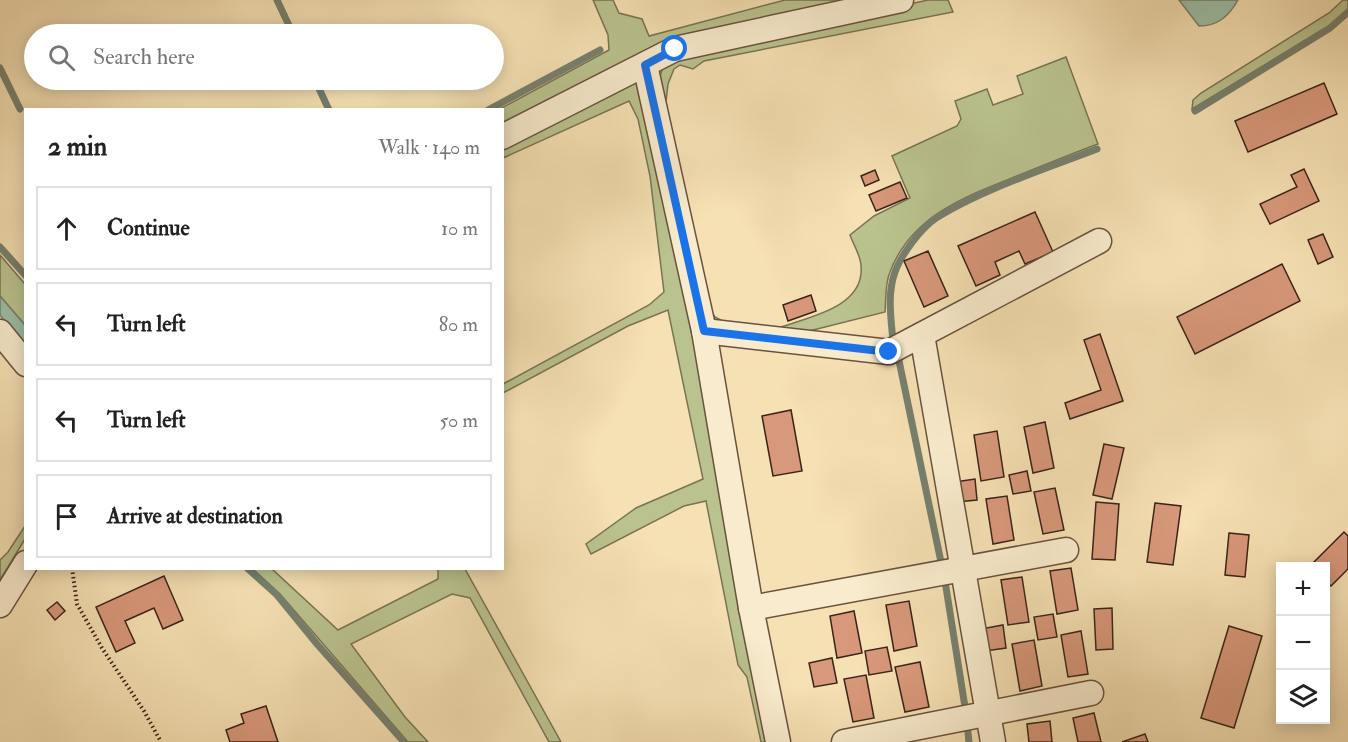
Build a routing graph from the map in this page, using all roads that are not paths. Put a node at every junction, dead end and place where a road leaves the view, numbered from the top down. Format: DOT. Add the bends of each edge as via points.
graph roads {
  1 [pos="901,0"];
  2 [pos="645,65"];
  3 [pos="504,136"];
  4 [pos="1099,241"];
  5 [pos="704,331"];
  6 [pos="0,332"];
  7 [pos="921,335"];
  8 [pos="24,362"];
  9 [pos="1066,550"];
  10 [pos="24,566"];
  11 [pos="963,569"];
  12 [pos="3,594"];
  13 [pos="752,608"];
  14 [pos="1091,693"];
  15 [pos="989,714"];
  16 [pos="778,742"];
  17 [pos="844,742"];
  18 [pos="993,742"];
  1 -- 2 [label="street" via="675,49"];
  2 -- 3 [label="street"];
  2 -- 5 [label="street"];
  4 -- 7 [label="street"];
  5 -- 7 [label="street" via="889,352"];
  5 -- 13 [label="street"];
  6 -- 8 [label="street"];
  7 -- 11 [label="street"];
  9 -- 11 [label="street"];
  10 -- 12 [label="street"];
  11 -- 13 [label="street"];
  11 -- 15 [label="street"];
  13 -- 16 [label="street"];
  14 -- 15 [label="street"];
  15 -- 17 [label="street"];
  15 -- 18 [label="street"];
}
